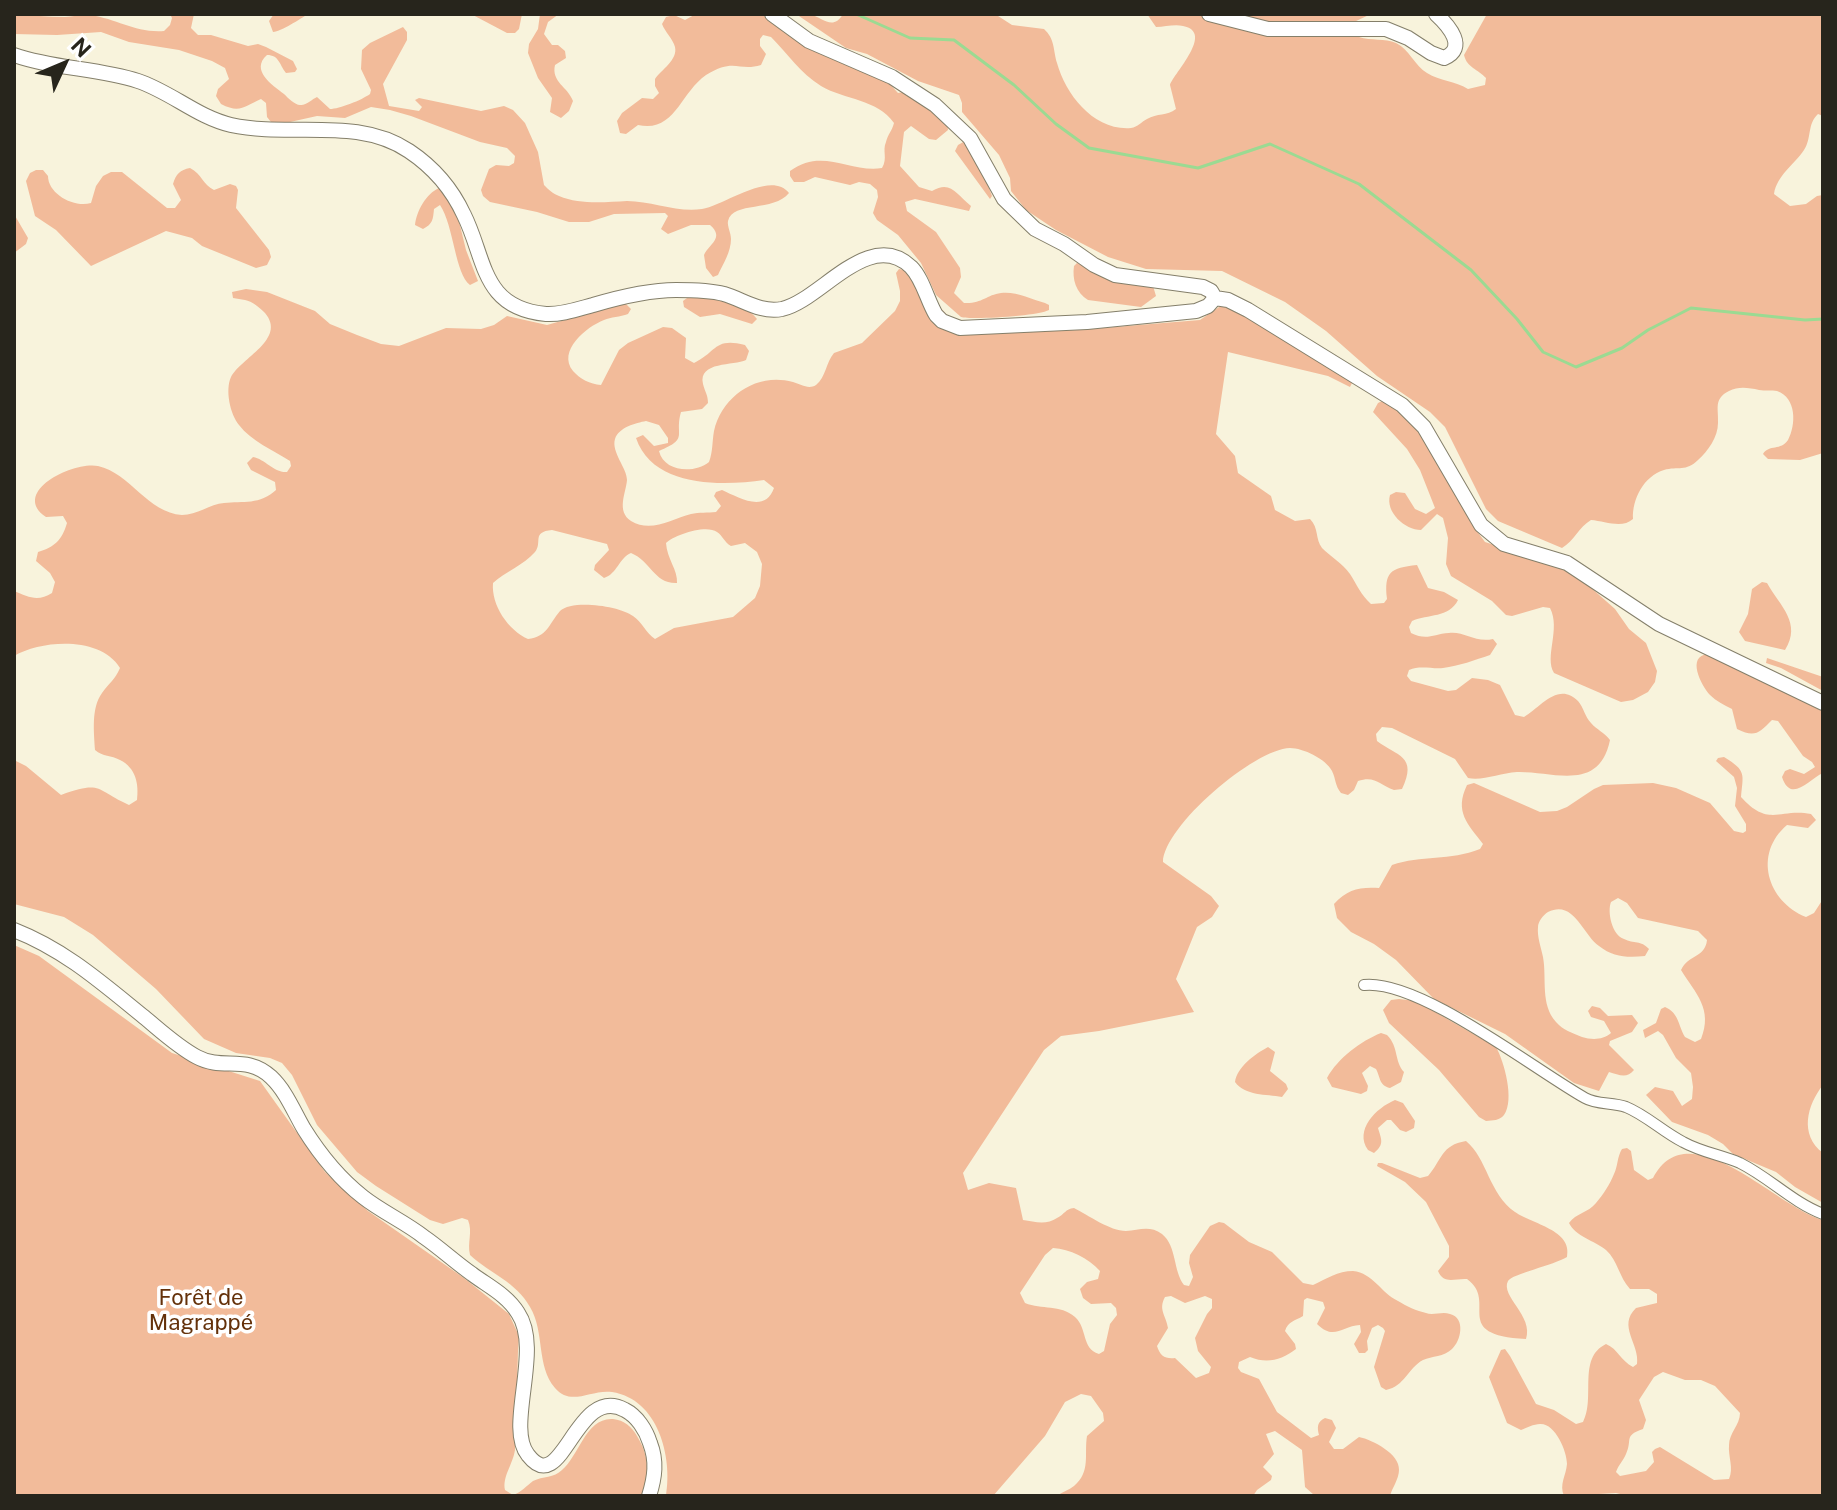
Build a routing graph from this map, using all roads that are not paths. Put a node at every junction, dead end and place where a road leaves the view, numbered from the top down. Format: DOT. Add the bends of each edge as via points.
graph roads {
  1 [pos="772,14"];
  2 [pos="1209,14"];
  3 [pos="1436,14"];
  4 [pos="14,55"];
  5 [pos="1215,298"];
  6 [pos="1823,703"];
  7 [pos="14,930"];
  8 [pos="1364,985"];
  9 [pos="1823,1214"];
  10 [pos="649,1496"];
  1 -- 5 [label="street" via="809,41 892,77 935,105 970,138 1004,199 1035,229 1109,272 1203,287"];
  2 -- 3 [label="street" via="1268,29 1386,29 1444,58 1452,53 1455,39"];
  4 -- 5 [label="street" via="138,81 230,124 355,132 398,145 426,164 451,193 491,285 511,304 532,311 555,314 677,290 722,294 780,309 862,260 879,256 911,267 936,315 960,328 1184,313 1205,308"];
  5 -- 6 [label="street" via="1248,310 1402,405 1424,427 1493,537 1567,563 1659,624"];
  7 -- 10 [label="street" via="83,966 198,1058 248,1063 275,1080 308,1135 356,1191 498,1292 519,1314 527,1350 522,1439 528,1456 551,1462 589,1414 605,1406 621,1408 640,1424 651,1444 655,1472"];
  8 -- 9 [label="street" via="1427,1002 1582,1096 1628,1108 1680,1141 1749,1168"];
}
